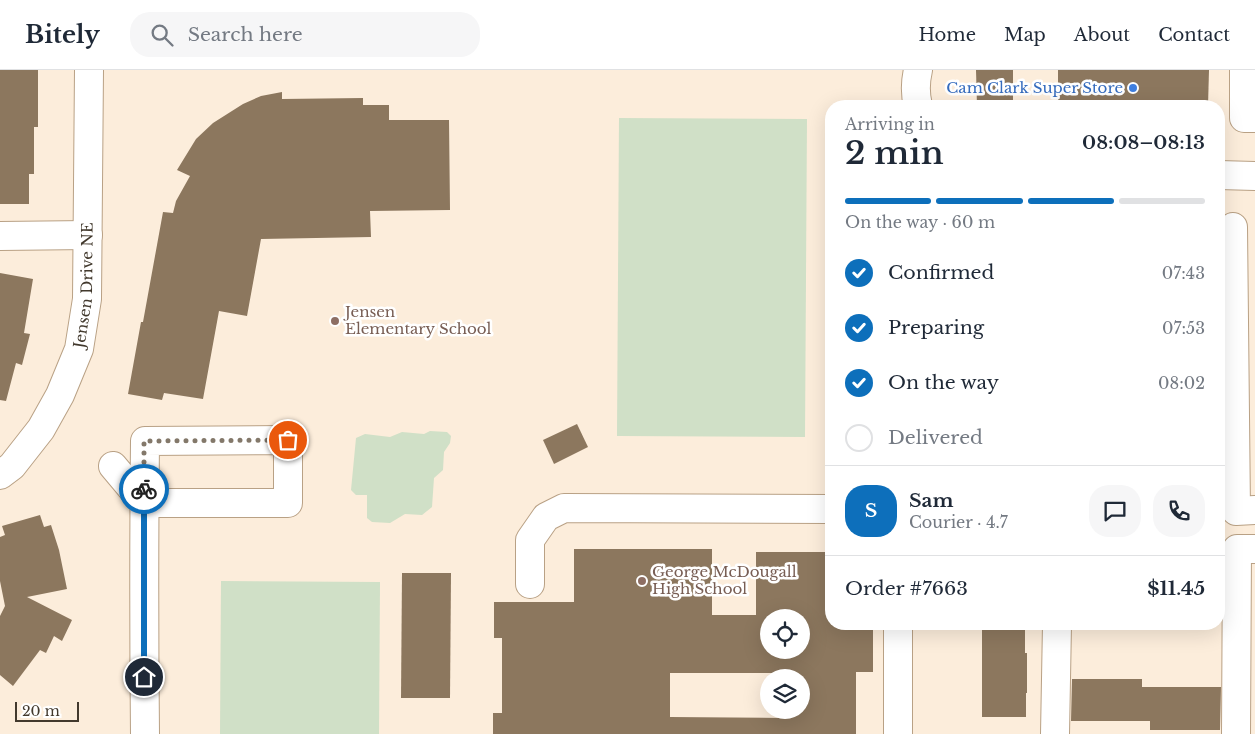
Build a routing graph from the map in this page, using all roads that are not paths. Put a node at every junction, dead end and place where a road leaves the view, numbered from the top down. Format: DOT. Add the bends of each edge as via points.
graph roads {
  1 [pos="89,70"];
  2 [pos="918,70"];
  3 [pos="1244,70"];
  4 [pos="917,100"];
  5 [pos="1255,118"];
  6 [pos="1225,175"];
  7 [pos="1255,176"];
  8 [pos="1233,227"];
  9 [pos="88,235"];
  10 [pos="0,236"];
  11 [pos="1226,295"];
  12 [pos="113,466"];
  13 [pos="0,475"];
  14 [pos="144,502"];
  15 [pos="825,509"];
  16 [pos="1255,510"];
  17 [pos="1237,559"];
  18 [pos="530,584"];
  19 [pos="898,630"];
  20 [pos="1057,630"];
  21 [pos="145,734"];
  22 [pos="898,734"];
  23 [pos="1055,734"];
  24 [pos="1236,734"];
  1 -- 9 [label="street, Jensen Drive NE"];
  2 -- 4 [label="street"];
  3 -- 5 [label="street" via="1244,118"];
  6 -- 7 [label="street"];
  8 -- 11 [label="street"];
  9 -- 10 [label="street"];
  9 -- 13 [label="street, Jensen Drive NE" via="87,299 79,349 60,395 41,429 12,466"];
  11 -- 16 [label="street" via="1236,511"];
  12 -- 14 [label="street"];
  14 -- 14 [label="street" via="144,441 288,440 288,502"];
  14 -- 21 [label="street"];
  15 -- 18 [label="street" via="564,508 546,517 530,540"];
  17 -- 24 [label="street"];
  19 -- 22 [label="street"];
  20 -- 23 [label="street"];
}
